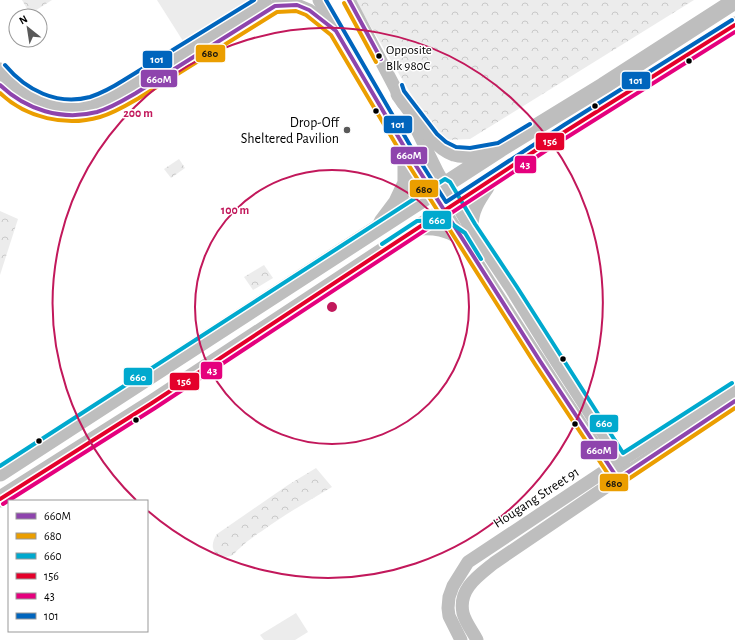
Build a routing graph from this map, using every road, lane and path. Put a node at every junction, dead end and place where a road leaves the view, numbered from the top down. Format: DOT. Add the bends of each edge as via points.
graph roads {
  1 [pos="319,0"];
  2 [pos="349,0"];
  3 [pos="735,1"];
  4 [pos="275,2"];
  5 [pos="735,25"];
  6 [pos="336,31"];
  7 [pos="0,69"];
  8 [pos="0,85"];
  9 [pos="399,94"];
  10 [pos="500,149"];
  11 [pos="406,150"];
  12 [pos="491,180"];
  13 [pos="439,189"];
  14 [pos="450,207"];
  15 [pos="419,226"];
  16 [pos="378,229"];
  17 [pos="466,232"];
  18 [pos="735,388"];
  19 [pos="735,401"];
  20 [pos="619,470"];
  21 [pos="0,473"];
  22 [pos="0,499"];
  23 [pos="555,504"];
  24 [pos="563,516"];
  25 [pos="461,640"];
  26 [pos="478,640"];
  1 -- 6 [label="street"];
  2 -- 9 [label="street"];
  3 -- 10 [label="main road"];
  4 -- 6 [label="street" via="310,10"];
  4 -- 7 [label="street" via="130,84 87,104 67,106 48,102 18,88"];
  4 -- 8 [label="street" via="136,93 91,113 70,115 45,111 25,104 7,93"];
  5 -- 12 [label="main road"];
  6 -- 11 [label="street"];
  9 -- 10 [label="main road" via="433,138 454,153 470,154"];
  9 -- 13 [label="street"];
  10 -- 13 [label="main road"];
  11 -- 13 [label="street"];
  11 -- 16 [label="main road" via="406,183"];
  12 -- 14 [label="main road"];
  12 -- 17 [label="main road" via="473,207"];
  13 -- 14 [label="street"];
  13 -- 16 [label="main road"];
  14 -- 15 [label="main road"];
  14 -- 17 [label="street"];
  15 -- 17 [label="main road" via="436,226"];
  15 -- 22 [label="main road"];
  16 -- 21 [label="main road"];
  17 -- 20 [label="street" via="540,361"];
  18 -- 20 [label="street, Hougang Street 91"];
  19 -- 20 [label="street, Hougang Street 91"];
  20 -- 23 [label="street, Hougang Street 91"];
  20 -- 24 [label="street, Hougang Street 91"];
  23 -- 24 [label="street"];
  23 -- 25 [label="street, Hougang Street 91" via="468,562 458,576 449,597 448,608 449,616"];
  24 -- 26 [label="street, Hougang Street 91" via="474,579 465,591 463,614"];
}
